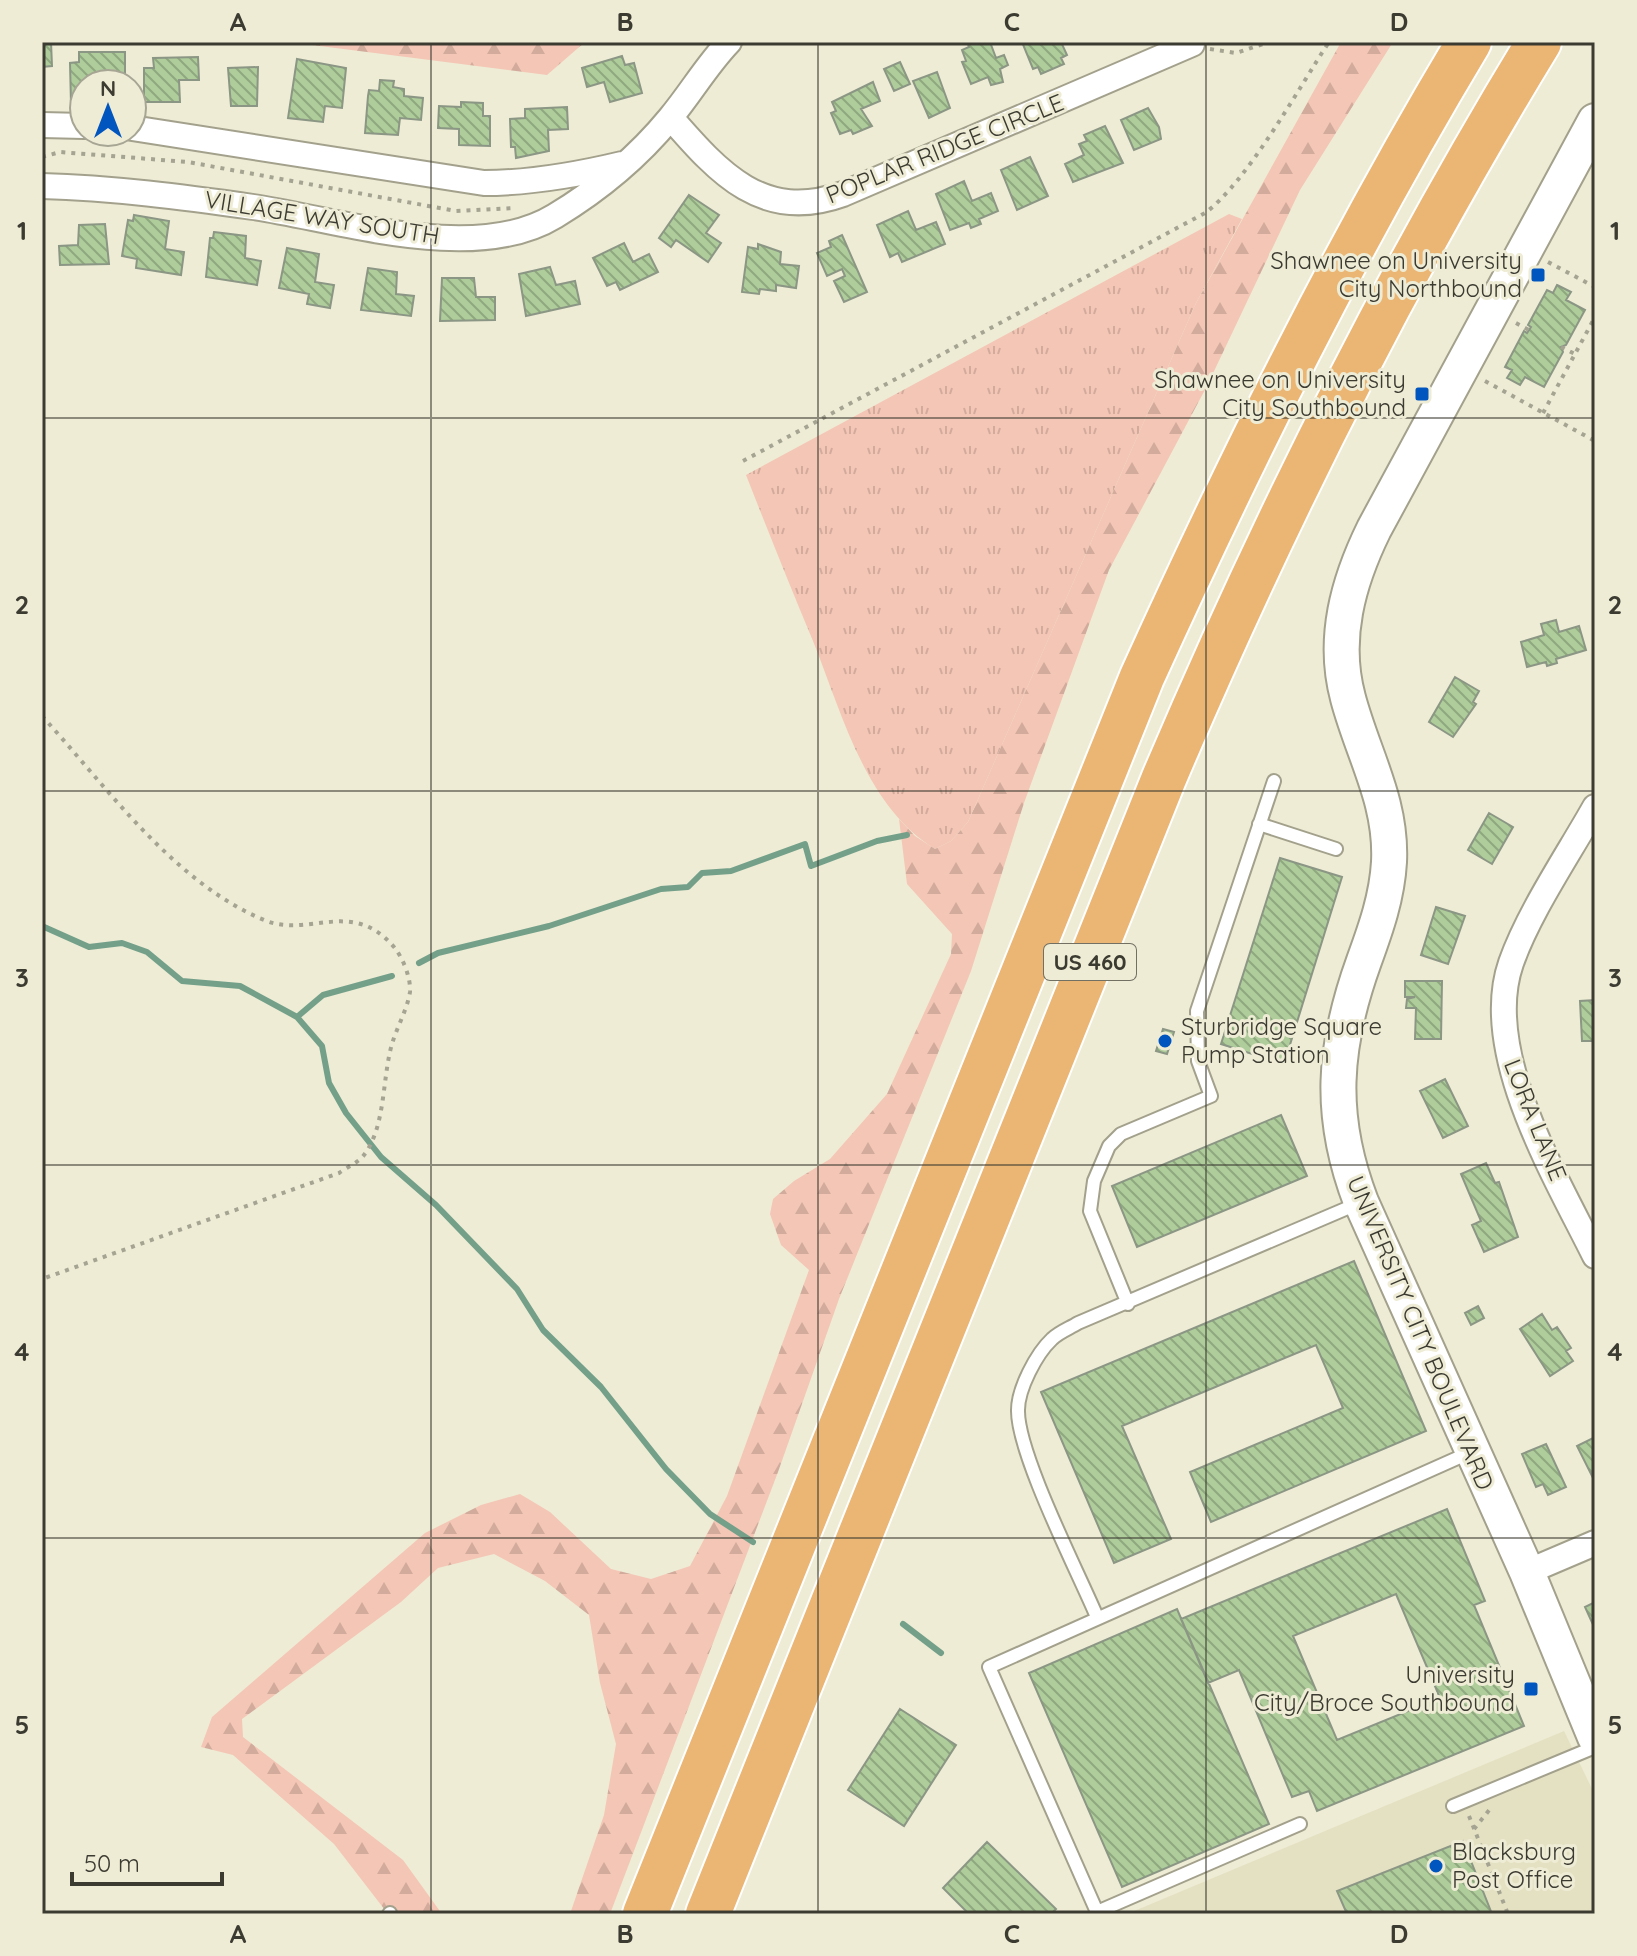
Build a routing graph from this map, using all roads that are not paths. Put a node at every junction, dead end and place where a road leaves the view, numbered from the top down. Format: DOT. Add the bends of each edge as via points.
graph roads {
  1 [pos="729,42"];
  2 [pos="1469,42"];
  3 [pos="1539,42"];
  4 [pos="1192,44"];
  5 [pos="671,118"];
  6 [pos="1595,121"];
  7 [pos="42,125"];
  8 [pos="68,126"];
  9 [pos="148,130"];
  10 [pos="628,162"];
  11 [pos="42,186"];
  12 [pos="1274,781"];
  13 [pos="1595,807"];
  14 [pos="1259,824"];
  15 [pos="1336,849"];
  16 [pos="1361,1202"];
  17 [pos="1595,1256"];
  18 [pos="1128,1304"];
  19 [pos="1472,1452"];
  20 [pos="1595,1543"];
  21 [pos="1527,1572"];
  22 [pos="1097,1617"];
  23 [pos="1595,1737"];
  24 [pos="1595,1747"];
  25 [pos="1458,1804"];
  26 [pos="1300,1824"];
  27 [pos="645,1914"];
  28 [pos="708,1914"];
  1 -- 5 [label="street, VILLAGE WAY SOUTH" via="705,66"];
  2 -- 27 [label="highway, US 460" via="1298,348 1142,677"];
  3 -- 28 [label="highway, US 460" via="1360,359 1225,638"];
  4 -- 5 [label="street, POPLAR RIDGE CIRCLE" via="843,194 812,202 781,201 734,183"];
  5 -- 10 [label="street, VILLAGE WAY SOUTH"];
  6 -- 16 [label="main road, UNIVERSITY CITY BOULEVARD" via="1374,529 1346,602 1345,686 1382,792 1389,861 1382,910 1348,1010 1338,1060 1340,1130"];
  7 -- 8 [label="street"];
  9 -- 10 [label="street" via="484,183 565,177"];
  10 -- 11 [label="street, VILLAGE WAY SOUTH" via="552,218 478,238 439,239 161,194"];
  12 -- 14 [label="lane"];
  13 -- 17 [label="street, LORA LANE" via="1520,939 1504,995 1504,1036 1515,1081"];
  14 -- 15 [label="lane"];
  14 -- 18 [label="lane" via="1197,1011 1198,1061 1211,1096 1121,1134 1109,1146 1090,1196 1094,1228"];
  16 -- 18 [label="lane"];
  16 -- 19 [label="main road, UNIVERSITY CITY BOULEVARD"];
  18 -- 22 [label="lane" via="1053,1337 1022,1389 1018,1410 1022,1442"];
  19 -- 21 [label="main road, UNIVERSITY CITY BOULEVARD"];
  19 -- 22 [label="lane"];
  20 -- 21 [label="street"];
  21 -- 23 [label="main road, UNIVERSITY CITY BOULEVARD"];
  22 -- 26 [label="lane" via="989,1667 1097,1912"];
  24 -- 25 [label="lane"];
}
